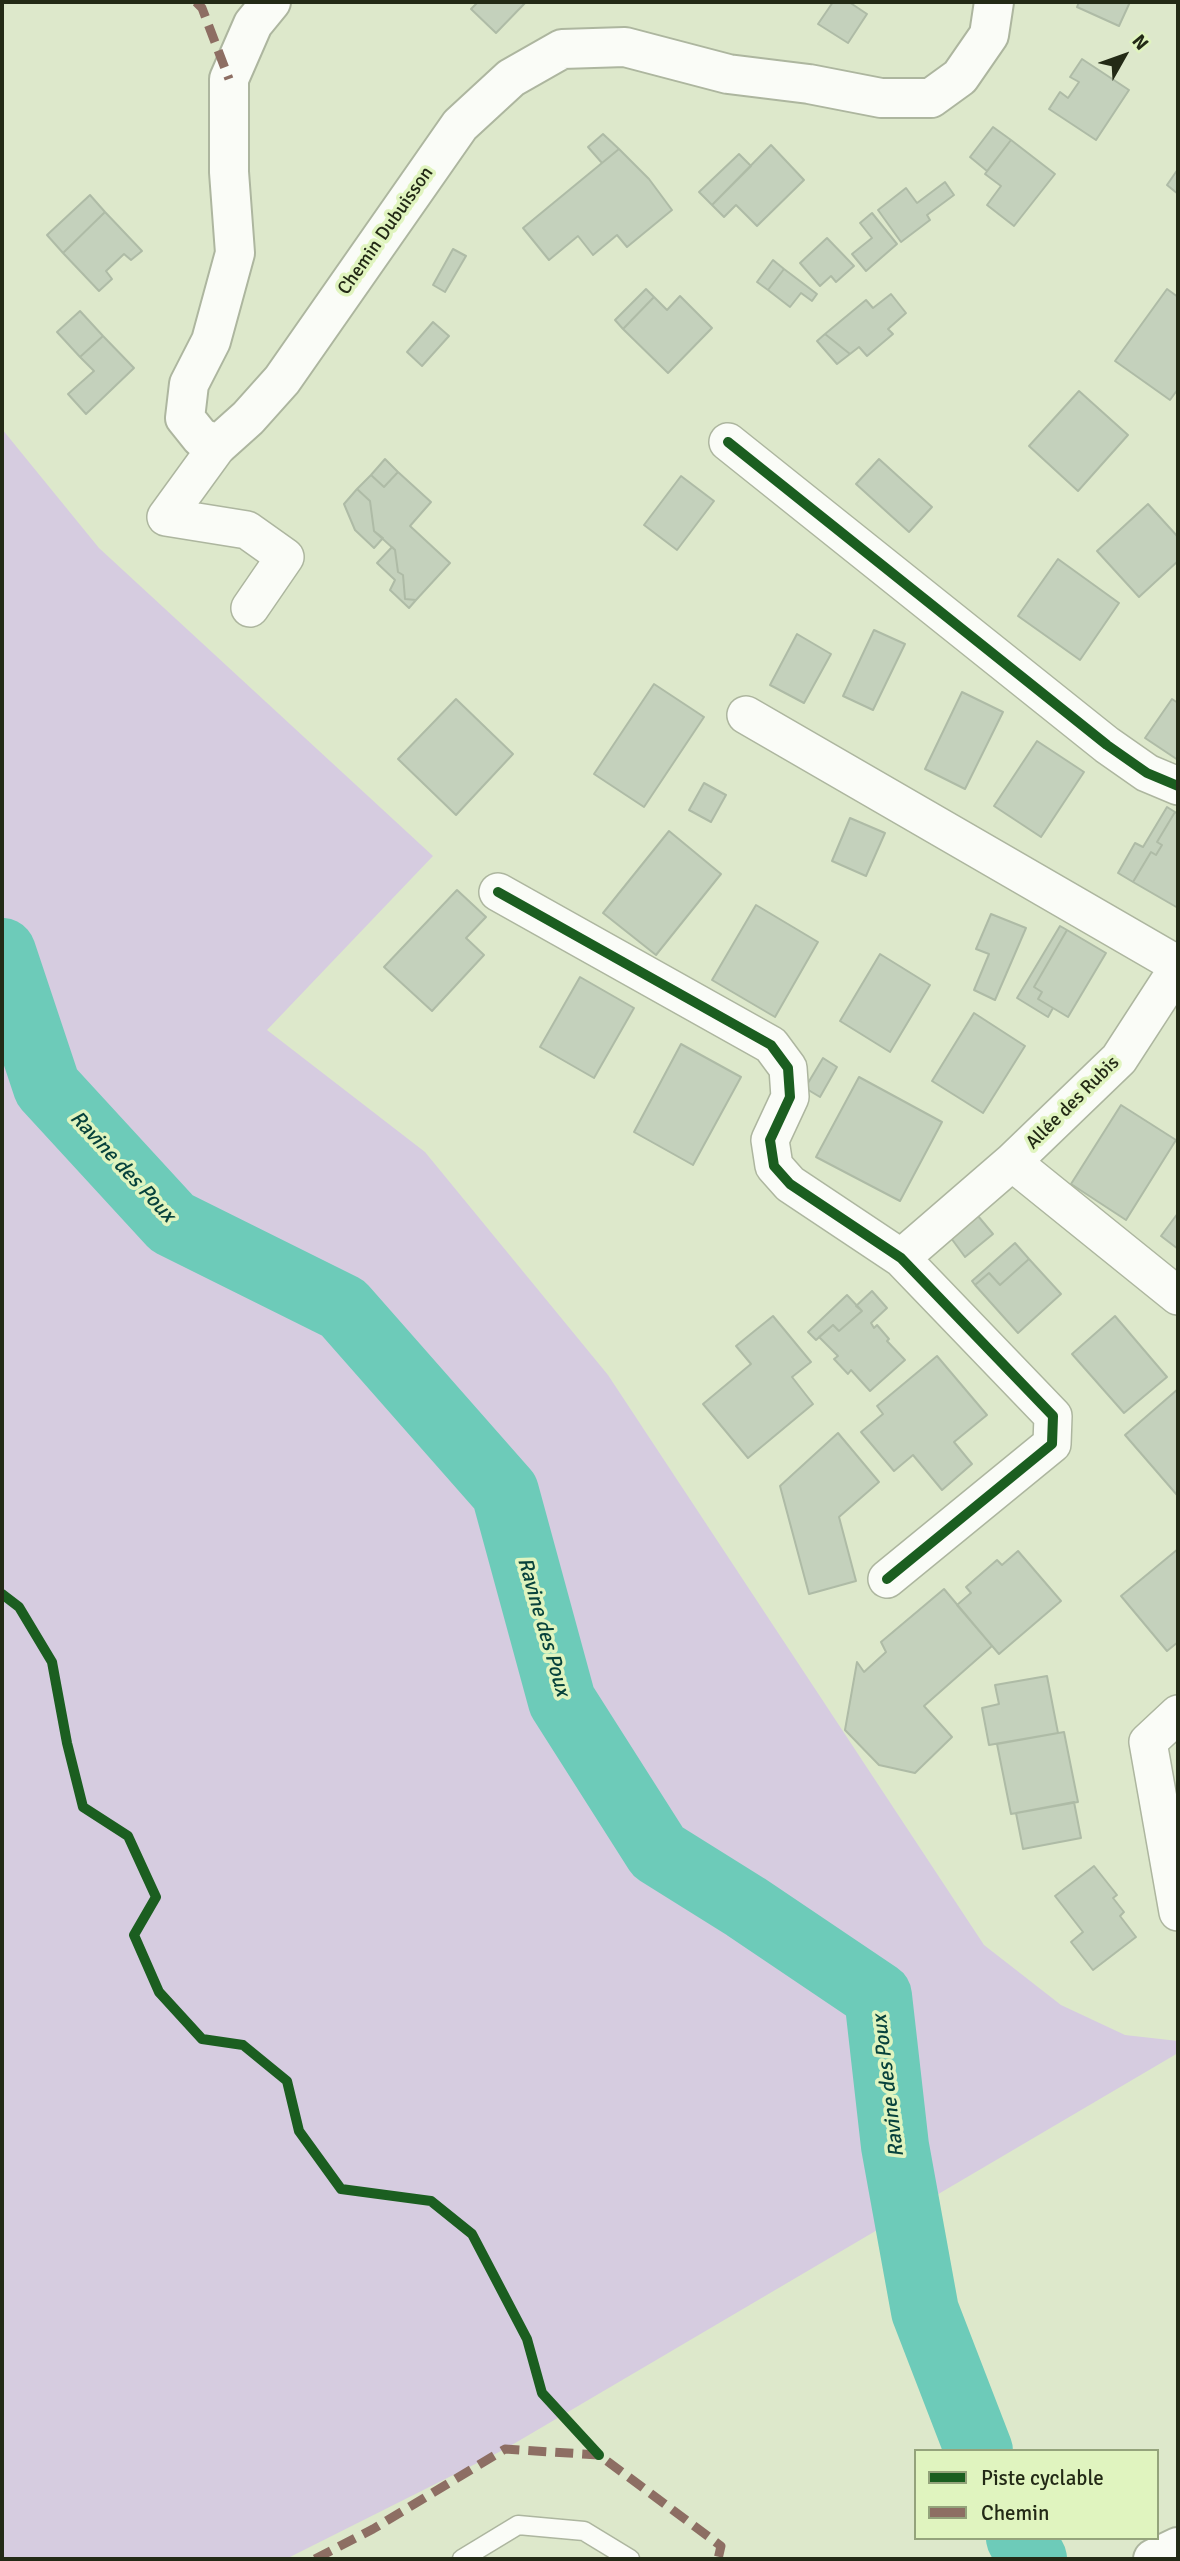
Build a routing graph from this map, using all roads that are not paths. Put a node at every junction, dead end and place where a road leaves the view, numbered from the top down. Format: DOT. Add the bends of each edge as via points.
graph roads {
  1 [pos="271,2"];
  2 [pos="994,2"];
  3 [pos="728,442"];
  4 [pos="219,444"];
  5 [pos="250,608"];
  6 [pos="746,715"];
  7 [pos="1178,786"];
  8 [pos="498,892"];
  9 [pos="1178,966"];
  10 [pos="1012,1162"];
  11 [pos="901,1258"];
  12 [pos="1178,1296"];
  13 [pos="887,1579"];
  14 [pos="1178,1714"];
  15 [pos="1178,1912"];
  16 [pos="1178,2547"];
  17 [pos="462,2559"];
  18 [pos="630,2559"];
  19 [pos="1153,2559"];
  1 -- 4 [label="main road" via="253,24 229,79 235,253 211,341 190,384 187,406 186,418 201,438"];
  2 -- 4 [label="main road, Chemin Dubuisson" via="989,36 960,77 930,98 881,98 728,74 625,47 562,49 511,78 460,125 282,380"];
  3 -- 7 [label="street" via="1107,745 1147,773"];
  4 -- 5 [label="street" via="166,517 247,530 285,557"];
  6 -- 9 [label="street"];
  8 -- 11 [label="street" via="771,1045 788,1068 790,1097 770,1140 774,1166 790,1184"];
  9 -- 10 [label="street, Allée des Rubis" via="1119,1059"];
  10 -- 11 [label="street"];
  10 -- 12 [label="street, Allée des Rubis"];
  11 -- 13 [label="street" via="1053,1416 1052,1444"];
  14 -- 15 [label="street" via="1148,1742"];
  16 -- 19 [label="main road"];
  17 -- 18 [label="lane" via="518,2525 584,2531"];
}
